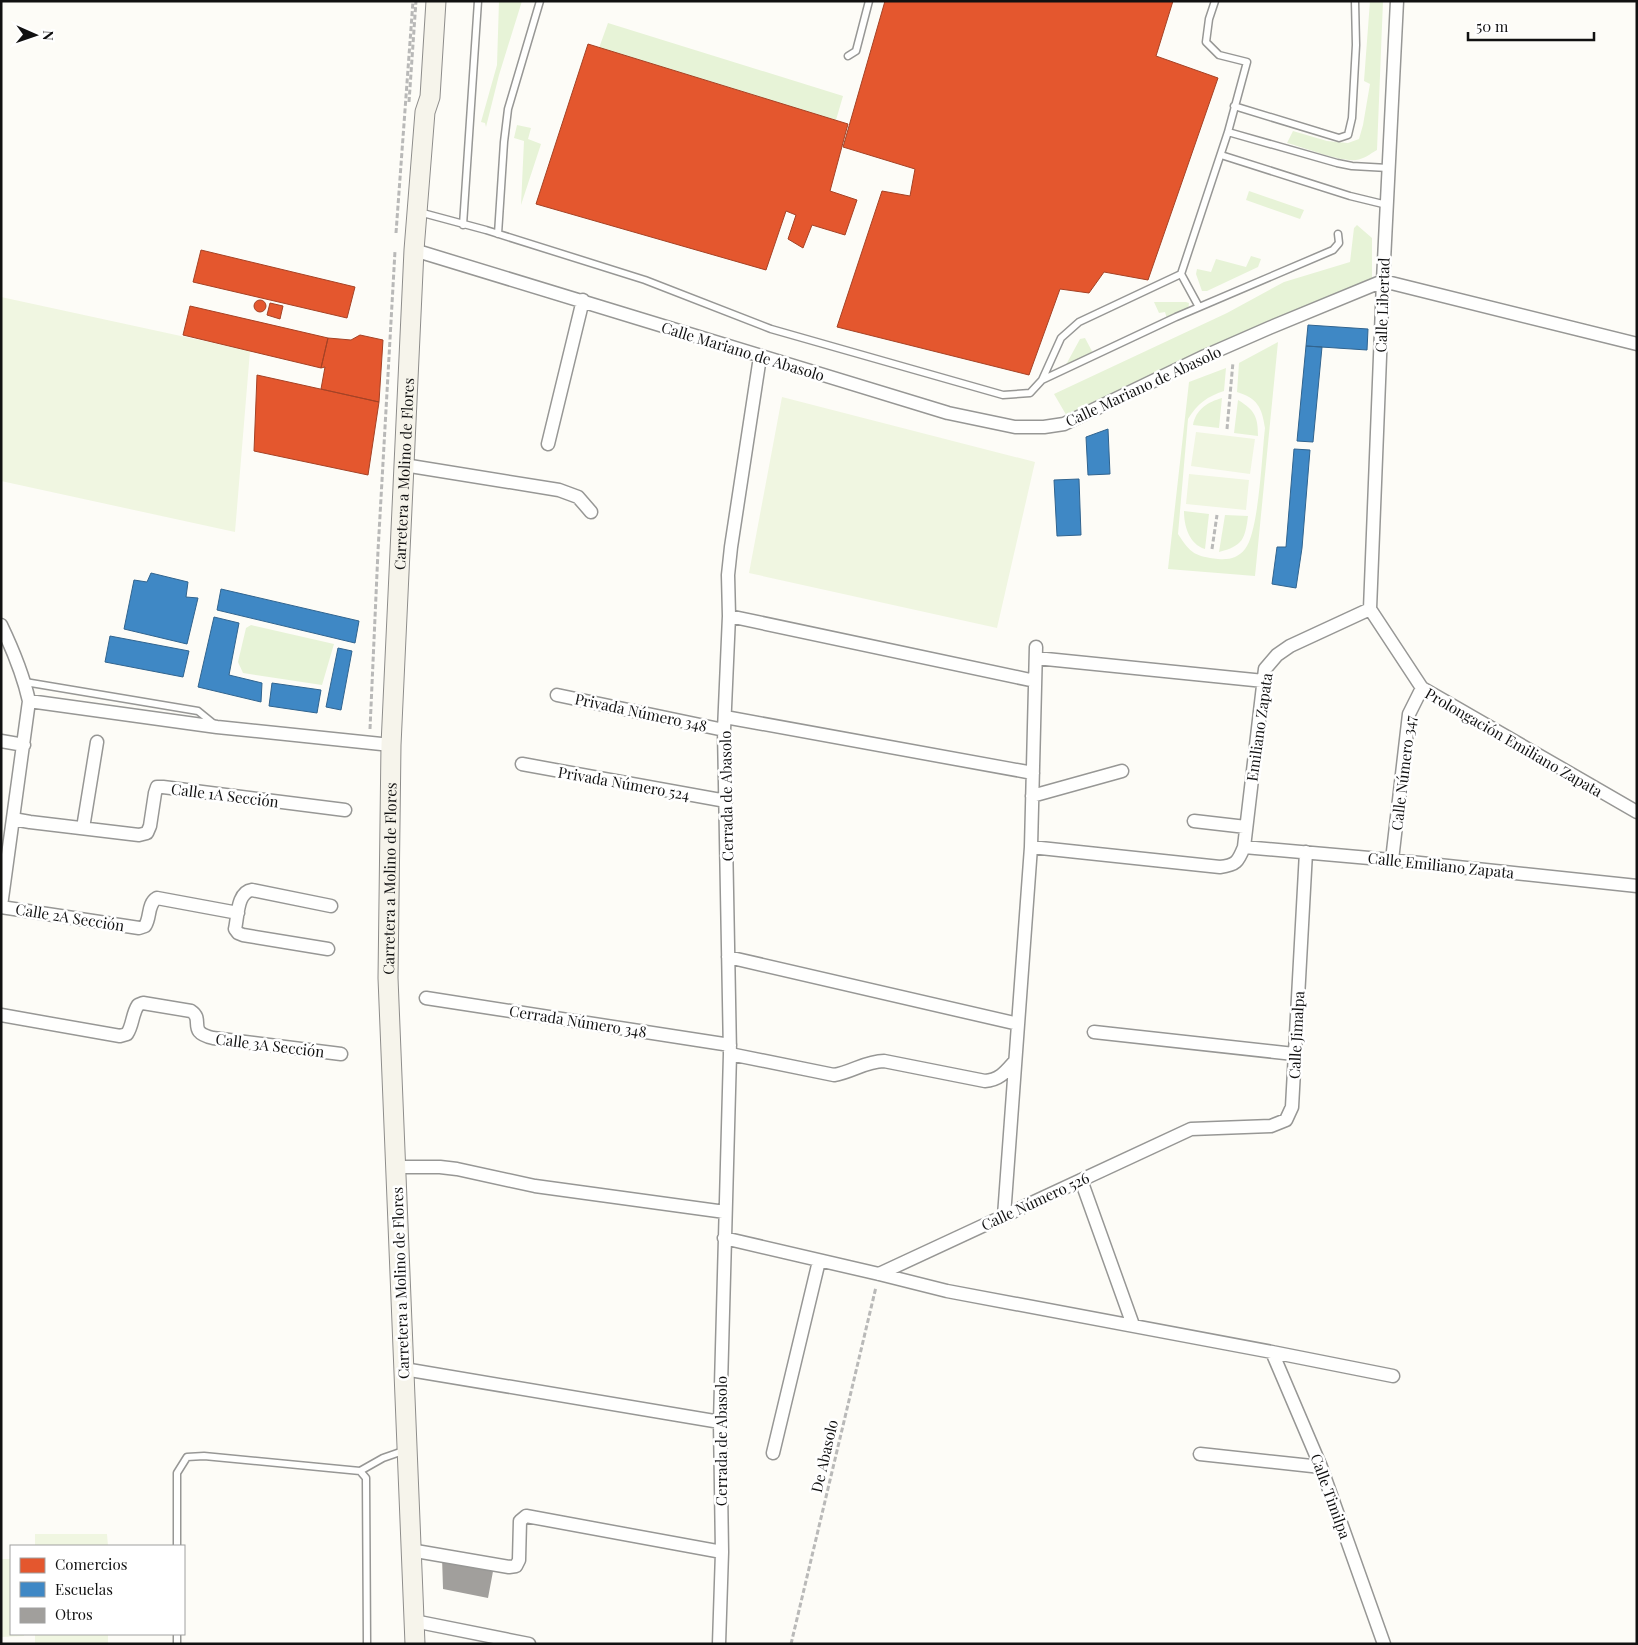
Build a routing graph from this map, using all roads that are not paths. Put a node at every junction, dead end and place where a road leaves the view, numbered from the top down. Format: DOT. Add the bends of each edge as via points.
graph roads {
  1 [pos="425,1"];
  2 [pos="436,1"];
  3 [pos="478,1"];
  4 [pos="540,1"];
  5 [pos="869,1"];
  6 [pos="1215,1"];
  7 [pos="1354,1"];
  8 [pos="1397,1"];
  9 [pos="848,56"];
  10 [pos="1234,106"];
  11 [pos="425,112"];
  12 [pos="1228,132"];
  13 [pos="1221,155"];
  14 [pos="1388,168"];
  15 [pos="1387,205"];
  16 [pos="417,211"];
  17 [pos="463,225"];
  18 [pos="498,234"];
  19 [pos="1338,234"];
  20 [pos="414,250"];
  21 [pos="1182,274"];
  22 [pos="1383,281"];
  23 [pos="584,300"];
  24 [pos="1199,307"];
  25 [pos="1637,344"];
  26 [pos="760,357"];
  27 [pos="1042,380"];
  28 [pos="548,444"];
  29 [pos="404,465"];
  30 [pos="592,512"];
  31 [pos="1370,609"];
  32 [pos="729,616"];
  33 [pos="1,625"];
  34 [pos="1035,681"];
  35 [pos="1264,681"];
  36 [pos="25,682"];
  37 [pos="1422,688"];
  38 [pos="557,695"];
  39 [pos="29,701"];
  40 [pos="725,723"];
  41 [pos="216,727"];
  42 [pos="1,741"];
  43 [pos="97,742"];
  44 [pos="24,744"];
  45 [pos="391,745"];
  46 [pos="522,764"];
  47 [pos="1122,772"];
  48 [pos="1033,773"];
  49 [pos="1032,796"];
  50 [pos="726,802"];
  51 [pos="345,810"];
  52 [pos="1637,812"];
  53 [pos="13,818"];
  54 [pos="1194,821"];
  55 [pos="1246,826"];
  56 [pos="82,828"];
  57 [pos="1032,847"];
  58 [pos="1244,847"];
  59 [pos="1306,852"];
  60 [pos="1392,860"];
  61 [pos="1637,886"];
  62 [pos="2,891"];
  63 [pos="1,906"];
  64 [pos="331,906"];
  65 [pos="238,914"];
  66 [pos="328,949"];
  67 [pos="728,957"];
  68 [pos="426,998"];
  69 [pos="1,1015"];
  70 [pos="1018,1024"];
  71 [pos="1094,1032"];
  72 [pos="730,1049"];
  73 [pos="341,1054"];
  74 [pos="1294,1054"];
  75 [pos="1015,1061"];
  76 [pos="1191,1129"];
  77 [pos="396,1167"];
  78 [pos="1082,1180"];
  79 [pos="725,1212"];
  80 [pos="1004,1216"];
  81 [pos="724,1238"];
  82 [pos="819,1261"];
  83 [pos="879,1274"];
  84 [pos="1133,1325"];
  85 [pos="1272,1352"];
  86 [pos="404,1369"];
  87 [pos="1393,1376"];
  88 [pos="720,1422"];
  89 [pos="407,1450"];
  90 [pos="773,1453"];
  91 [pos="1200,1454"];
  92 [pos="1321,1467"];
  93 [pos="360,1471"];
  94 [pos="177,1545"];
  95 [pos="410,1550"];
  96 [pos="722,1552"];
  97 [pos="414,1621"];
  98 [pos="367,1644"];
  99 [pos="415,1644"];
  100 [pos="528,1644"];
  101 [pos="720,1644"];
  102 [pos="1384,1644"];
  1 -- 11 [label="main road, Carretera a Molino de Flores" via="422,95"];
  2 -- 11 [label="main road, Carretera a Molino de Flores" via="430,97"];
  3 -- 17 [label="lane"];
  4 -- 18 [label="lane" via="508,108"];
  5 -- 9 [label="lane" via="856,51"];
  6 -- 10 [label="lane" via="1206,42 1219,55 1247,62"];
  7 -- 10 [label="lane" via="1356,45 1348,135 1338,138"];
  8 -- 14 [label="street, Calle Libertad"];
  10 -- 12 [label="lane"];
  11 -- 16 [label="main road, Carretera a Molino de Flores"];
  12 -- 13 [label="lane"];
  12 -- 14 [label="lane" via="1337,163"];
  13 -- 15 [label="lane"];
  13 -- 21 [label="lane"];
  14 -- 15 [label="street, Calle Libertad"];
  15 -- 22 [label="street, Calle Libertad"];
  16 -- 17 [label="lane"];
  16 -- 20 [label="main road, Carretera a Molino de Flores"];
  17 -- 18 [label="lane"];
  18 -- 27 [label="lane" via="645,280 771,328 1003,395 1030,393"];
  19 -- 24 [label="lane" via="1339,243 1333,250"];
  20 -- 23 [label="street, Calle Mariano de Abasolo"];
  20 -- 29 [label="main road, Carretera a Molino de Flores"];
  21 -- 24 [label="lane"];
  21 -- 27 [label="lane" via="1079,322 1061,338"];
  22 -- 25 [label="street"];
  22 -- 26 [label="street, Calle Mariano de Abasolo" via="1205,356 1064,424 1044,427 1015,427 948,413"];
  22 -- 31 [label="street, Calle Libertad"];
  23 -- 26 [label="street, Calle Mariano de Abasolo"];
  23 -- 28 [label="street"];
  24 -- 27 [label="lane"];
  26 -- 32 [label="street, Cerrada de Abasolo" via="731,547"];
  29 -- 30 [label="street" via="559,490 578,497"];
  29 -- 45 [label="main road, Carretera a Molino de Flores"];
  31 -- 35 [label="street, Emiliano Zapata" via="1276,655 1265,669"];
  31 -- 37 [label="street, Prolongación Emiliano Zapata"];
  32 -- 34 [label="street"];
  32 -- 40 [label="street, Cerrada de Abasolo"];
  33 -- 36 [label="street"];
  34 -- 35 [label="street" via="1036,652"];
  34 -- 48 [label="street"];
  35 -- 55 [label="street, Emiliano Zapata"];
  36 -- 39 [label="street"];
  36 -- 41 [label="lane" via="198,711"];
  37 -- 52 [label="street, Prolongación Emiliano Zapata"];
  37 -- 60 [label="street, Calle Número 347" via="1409,714"];
  38 -- 40 [label="street, Privada Número 348"];
  39 -- 41 [label="street"];
  39 -- 44 [label="street"];
  40 -- 48 [label="street, Privada Número 348"];
  40 -- 50 [label="street, Cerrada de Abasolo"];
  41 -- 45 [label="street"];
  42 -- 44 [label="street"];
  43 -- 56 [label="street"];
  44 -- 53 [label="street"];
  45 -- 77 [label="main road, Carretera a Molino de Flores" via="388,978"];
  46 -- 50 [label="street, Privada Número 524"];
  47 -- 49 [label="street"];
  48 -- 49 [label="street"];
  49 -- 57 [label="street"];
  50 -- 67 [label="street, Cerrada de Abasolo"];
  51 -- 56 [label="street, Calle 1A Sección" via="163,787 157,788 155,793 147,833 139,835"];
  53 -- 56 [label="street, Calle 1A Sección"];
  53 -- 62 [label="street"];
  54 -- 55 [label="street"];
  55 -- 58 [label="street, Emiliano Zapata"];
  57 -- 58 [label="street" via="1220,867 1231,866 1239,859"];
  57 -- 70 [label="street"];
  58 -- 59 [label="street, Calle Emiliano Zapata"];
  59 -- 60 [label="street, Calle Emiliano Zapata"];
  59 -- 74 [label="street, Calle Jimalpa"];
  60 -- 61 [label="street, Calle Emiliano Zapata"];
  62 -- 63 [label="street"];
  63 -- 65 [label="street, Calle 2A Sección" via="139,928 148,921 151,904 157,898"];
  64 -- 65 [label="street" via="252,890 242,895"];
  65 -- 66 [label="street" via="235,929 238,933"];
  67 -- 70 [label="street"];
  67 -- 72 [label="street, Cerrada de Abasolo"];
  68 -- 72 [label="street, Cerrada Número 348"];
  69 -- 73 [label="street, Calle 3A Sección" via="120,1036 130,1030 135,1010 138,1004 143,1003 191,1011 196,1016 198,1031 213,1038"];
  70 -- 75 [label="street"];
  71 -- 74 [label="street"];
  72 -- 75 [label="street, Cerrada Número 348" via="834,1075 873,1061 884,1061 985,1081 1001,1077"];
  72 -- 79 [label="street, Cerrada de Abasolo"];
  74 -- 76 [label="street, Calle Jimalpa" via="1292,1107 1286,1120 1271,1126"];
  75 -- 80 [label="street"];
  76 -- 78 [label="street, Calle Número 526"];
  77 -- 79 [label="street" via="457,1169 535,1186"];
  77 -- 86 [label="main road, Carretera a Molino de Flores"];
  78 -- 80 [label="street, Calle Número 526"];
  78 -- 84 [label="street"];
  79 -- 81 [label="street, Cerrada de Abasolo"];
  80 -- 83 [label="street, Calle Número 526"];
  81 -- 82 [label="street"];
  81 -- 88 [label="street, Cerrada de Abasolo"];
  82 -- 83 [label="street"];
  82 -- 90 [label="street"];
  83 -- 84 [label="street" via="947,1291"];
  84 -- 85 [label="street"];
  85 -- 87 [label="street"];
  85 -- 92 [label="street, Calle Timilpa"];
  86 -- 88 [label="street"];
  86 -- 89 [label="main road, Carretera a Molino de Flores"];
  88 -- 96 [label="street, Cerrada de Abasolo"];
  89 -- 93 [label="lane"];
  89 -- 95 [label="main road, Carretera a Molino de Flores"];
  91 -- 92 [label="street"];
  92 -- 102 [label="street, Calle Timilpa"];
  93 -- 94 [label="lane" via="187,1457 177,1473"];
  93 -- 98 [label="lane" via="366,1478"];
  95 -- 96 [label="street" via="516,1566 520,1521 526,1516"];
  95 -- 97 [label="main road, Carretera a Molino de Flores"];
  96 -- 101 [label="street, Cerrada de Abasolo"];
  97 -- 99 [label="main road, Carretera a Molino de Flores"];
  97 -- 100 [label="street"];
}
